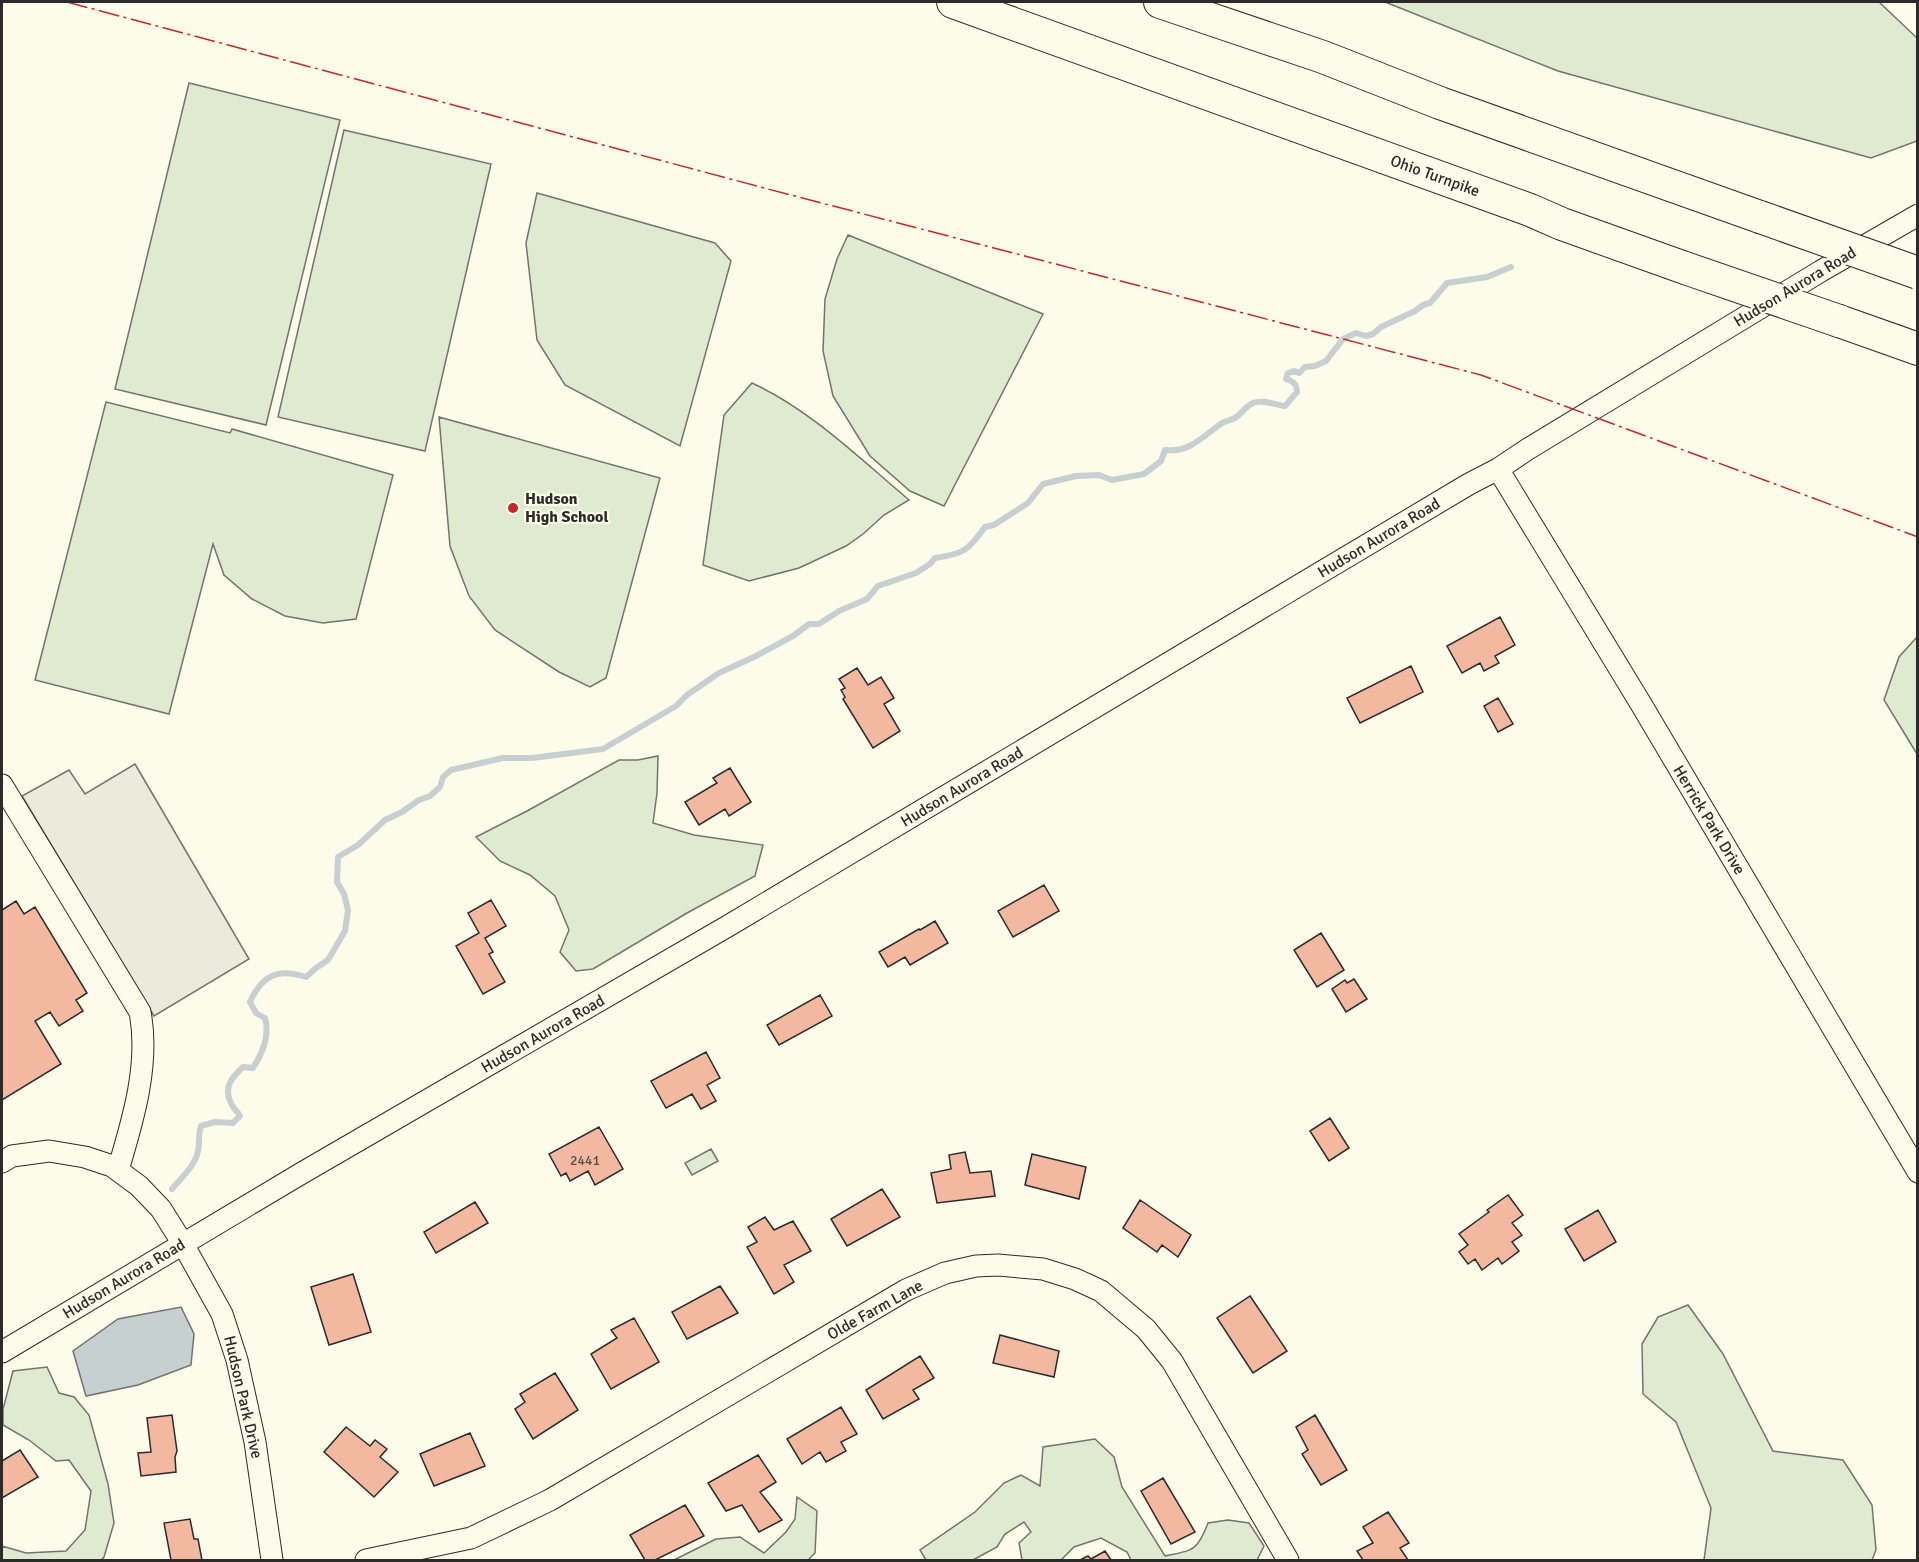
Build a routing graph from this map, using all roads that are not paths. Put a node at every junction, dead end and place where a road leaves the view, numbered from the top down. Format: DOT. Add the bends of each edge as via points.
graph roads {
  1 [pos="952,2"];
  2 [pos="1160,2"];
  3 [pos="1917,215"];
  4 [pos="1917,273"];
  5 [pos="1917,349"];
  6 [pos="1498,469"];
  7 [pos="2,785"];
  8 [pos="2,1162"];
  9 [pos="118,1170"];
  10 [pos="1917,1172"];
  11 [pos="183,1244"];
  12 [pos="2,1352"];
  13 [pos="272,1560"];
  14 [pos="366,1560"];
  15 [pos="1288,1560"];
  1 -- 5 [label="highway, Ohio Turnpike, bridge"];
  2 -- 4 [label="highway, bridge" via="1323,57 1451,107"];
  3 -- 6 [label="street, Hudson Aurora Road"];
  6 -- 10 [label="street, Herrick Park Drive"];
  6 -- 11 [label="street, Hudson Aurora Road"];
  7 -- 9 [label="street" via="140,1012 142,1063"];
  8 -- 9 [label="street, Hudson Park Drive" via="12,1156 49,1151 85,1157"];
  9 -- 11 [label="street, Hudson Park Drive" via="161,1209"];
  11 -- 12 [label="street, Hudson Aurora Road"];
  11 -- 13 [label="street, Hudson Park Drive" via="222,1314 237,1360 255,1442"];
  14 -- 15 [label="street, Olde Farm Lane" via="471,1538 550,1500 906,1290 945,1273 998,1265 1043,1269 1075,1279 1101,1292 1146,1329 1172,1361"];
}
